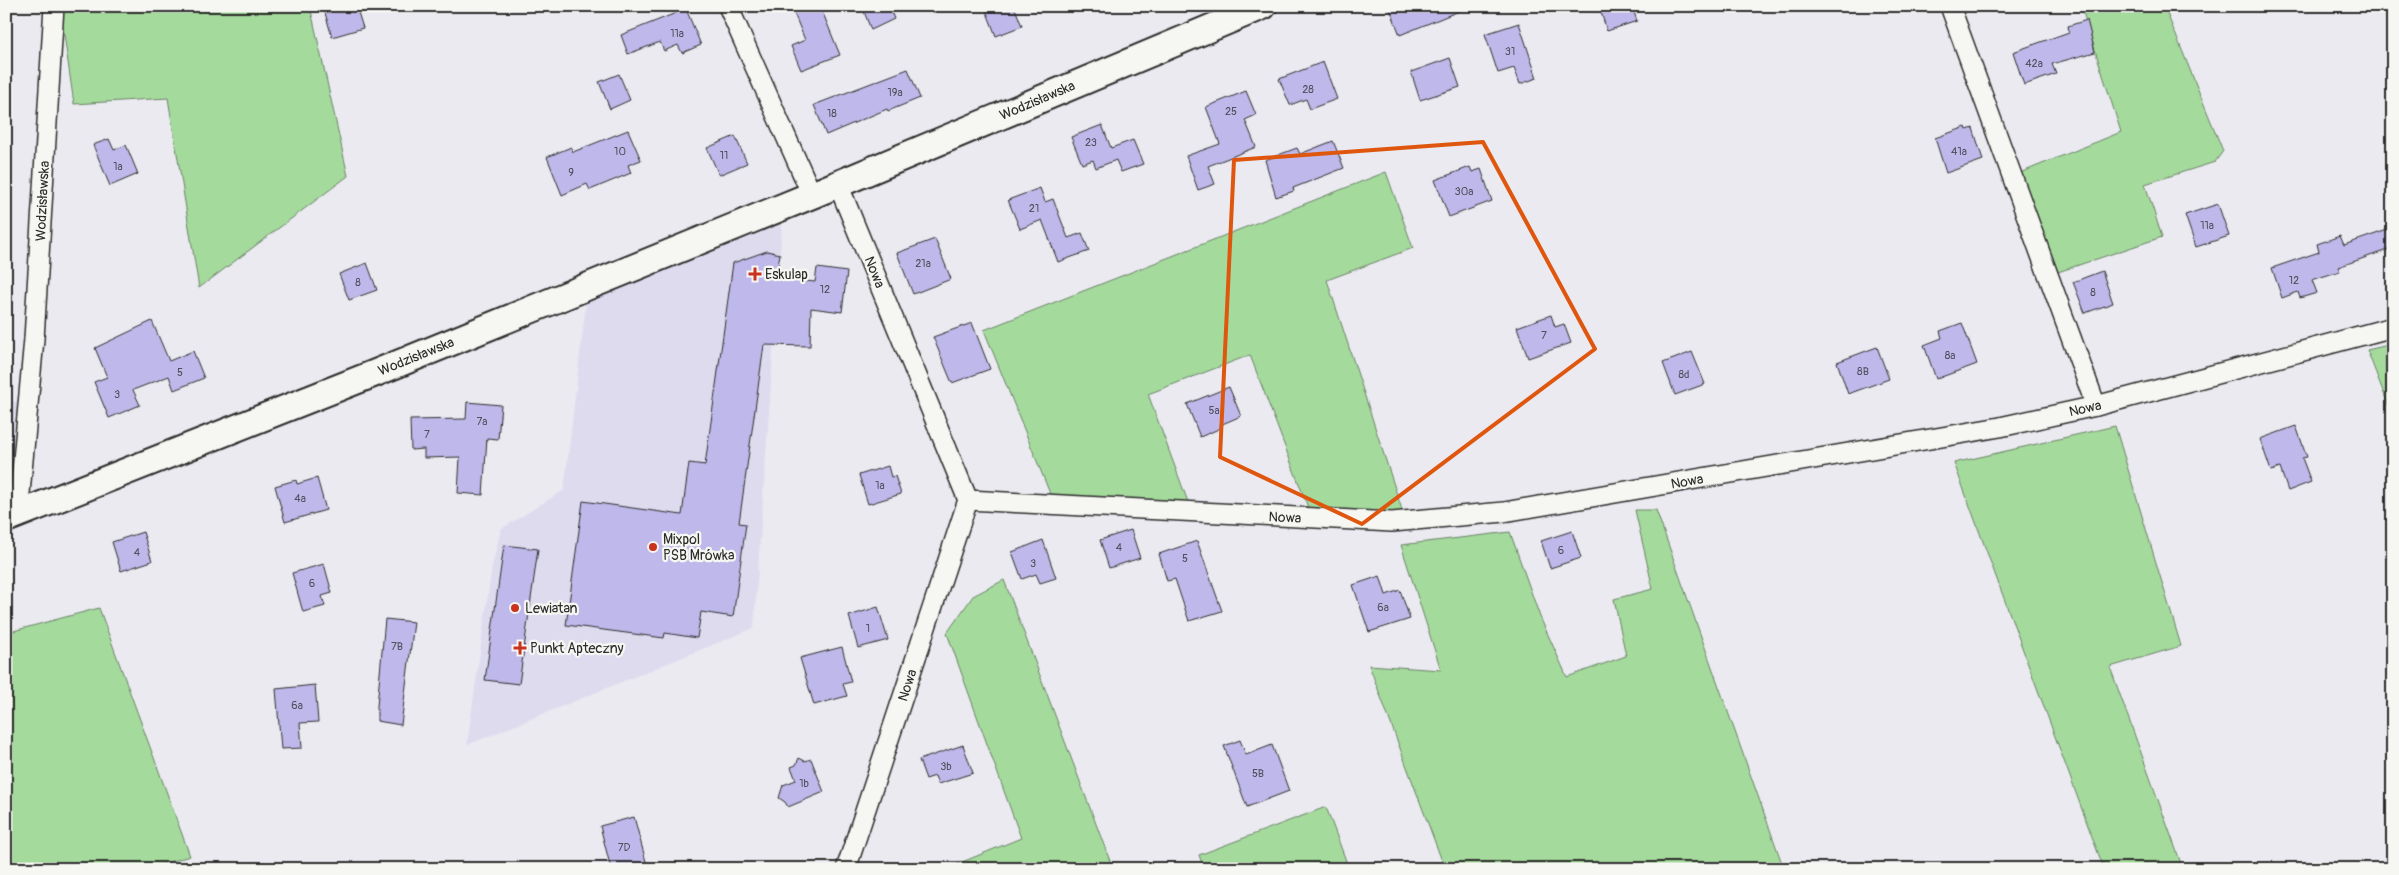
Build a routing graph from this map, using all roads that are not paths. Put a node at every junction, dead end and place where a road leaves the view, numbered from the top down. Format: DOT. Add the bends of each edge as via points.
graph roads {
  1 [pos="54,6"];
  2 [pos="728,6"];
  3 [pos="1263,6"];
  4 [pos="1950,6"];
  5 [pos="1227,13"];
  6 [pos="838,184"];
  7 [pos="812,195"];
  8 [pos="2393,327"];
  9 [pos="2096,406"];
  10 [pos="968,500"];
  11 [pos="12,517"];
  12 [pos="846,869"];
  1 -- 11 [label="street, Wodzisławska" via="34,339"];
  2 -- 7 [label="street"];
  3 -- 5 [label="street, Wodzisławska"];
  4 -- 9 [label="street"];
  5 -- 6 [label="street, Wodzisławska"];
  6 -- 7 [label="street, Wodzisławska"];
  6 -- 10 [label="street, Nowa"];
  7 -- 11 [label="street, Wodzisławska"];
  8 -- 9 [label="street, Nowa"];
  9 -- 10 [label="street, Nowa" via="2000,427 1514,511 1392,522"];
  10 -- 12 [label="street, Nowa"];
}
